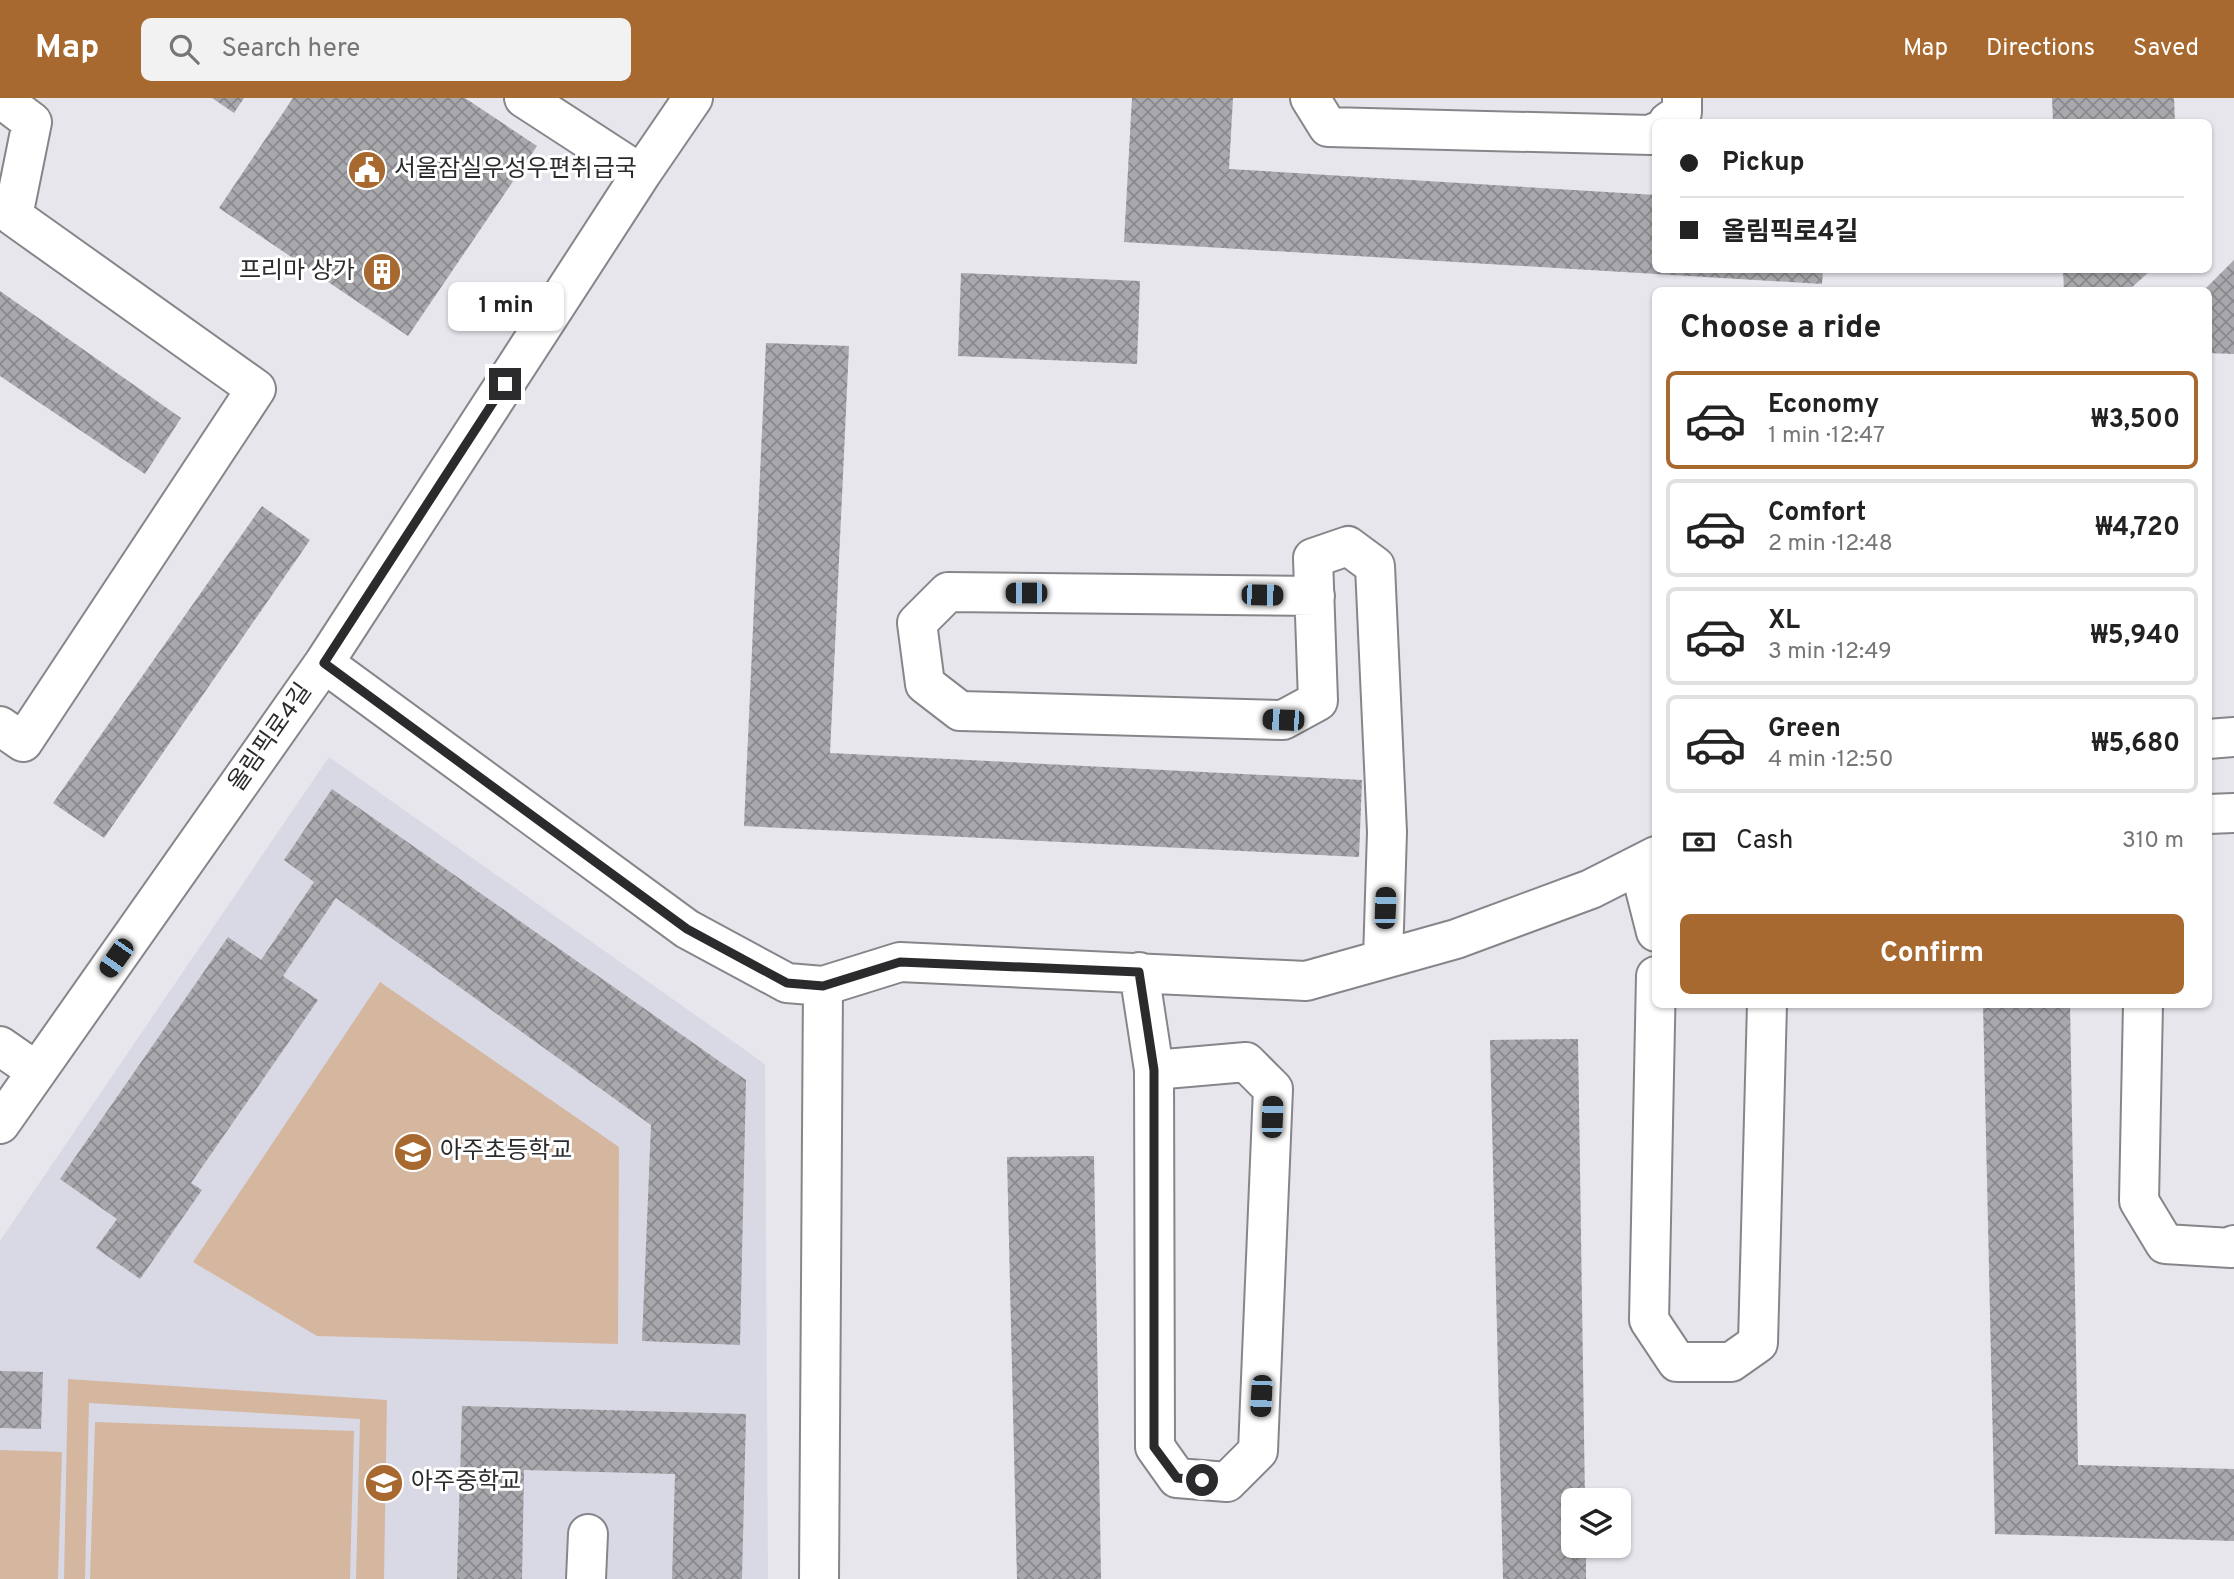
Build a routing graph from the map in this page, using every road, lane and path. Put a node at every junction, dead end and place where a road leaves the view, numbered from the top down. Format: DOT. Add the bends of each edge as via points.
graph roads {
  1 [pos="0,98"];
  2 [pos="524,98"];
  3 [pos="693,98"];
  4 [pos="1310,98"];
  5 [pos="1682,98"];
  6 [pos="1672,119"];
  7 [pos="1652,134"];
  8 [pos="641,174"];
  9 [pos="1315,596"];
  10 [pos="324,663"];
  11 [pos="0,726"];
  12 [pos="2234,737"];
  13 [pos="2212,739"];
  14 [pos="2234,813"];
  15 [pos="2212,814"];
  16 [pos="1647,861"];
  17 [pos="1652,900"];
  18 [pos="1383,960"];
  19 [pos="1139,972"];
  20 [pos="823,986"];
  21 [pos="1655,1008"];
  22 [pos="1767,1008"];
  23 [pos="2143,1008"];
  24 [pos="0,1046"];
  25 [pos="1154,1070"];
  26 [pos="36,1071"];
  27 [pos="0,1124"];
  28 [pos="2234,1245"];
  29 [pos="588,1534"];
  30 [pos="586,1579"];
  31 [pos="819,1579"];
  1 -- 11 [label="street" via="32,122 13,216 256,389 23,742"];
  2 -- 8 [label="street"];
  3 -- 8 [label="street, 올림픽로4길"];
  4 -- 7 [label="street" via="1328,127"];
  5 -- 6 [label="street" via="1682,112"];
  8 -- 10 [label="street, 올림픽로4길"];
  9 -- 9 [label="street" via="948,592 917,623 925,684 960,711 1283,720 1318,701"];
  9 -- 18 [label="street" via="1313,558 1348,546 1375,566 1387,832"];
  10 -- 20 [label="street" via="687,929 787,983"];
  10 -- 26 [label="street, 올림픽로4길"];
  12 -- 13 [label="street"];
  14 -- 15 [label="street"];
  16 -- 17 [label="street"];
  16 -- 18 [label="street" via="1591,889"];
  18 -- 19 [label="street" via="1306,981"];
  19 -- 20 [label="street" via="900,962"];
  19 -- 25 [label="street"];
  20 -- 31 [label="street"];
  21 -- 22 [label="street" via="1650,1320 1677,1362 1731,1362 1758,1343"];
  23 -- 28 [label="street" via="2139,1201 2165,1244"];
  24 -- 26 [label="street"];
  25 -- 25 [label="street" via="1246,1062 1273,1089 1258,1451 1227,1482 1177,1478 1154,1447"];
  26 -- 27 [label="street, 올림픽로4길"];
  29 -- 30 [label="street"];
}
